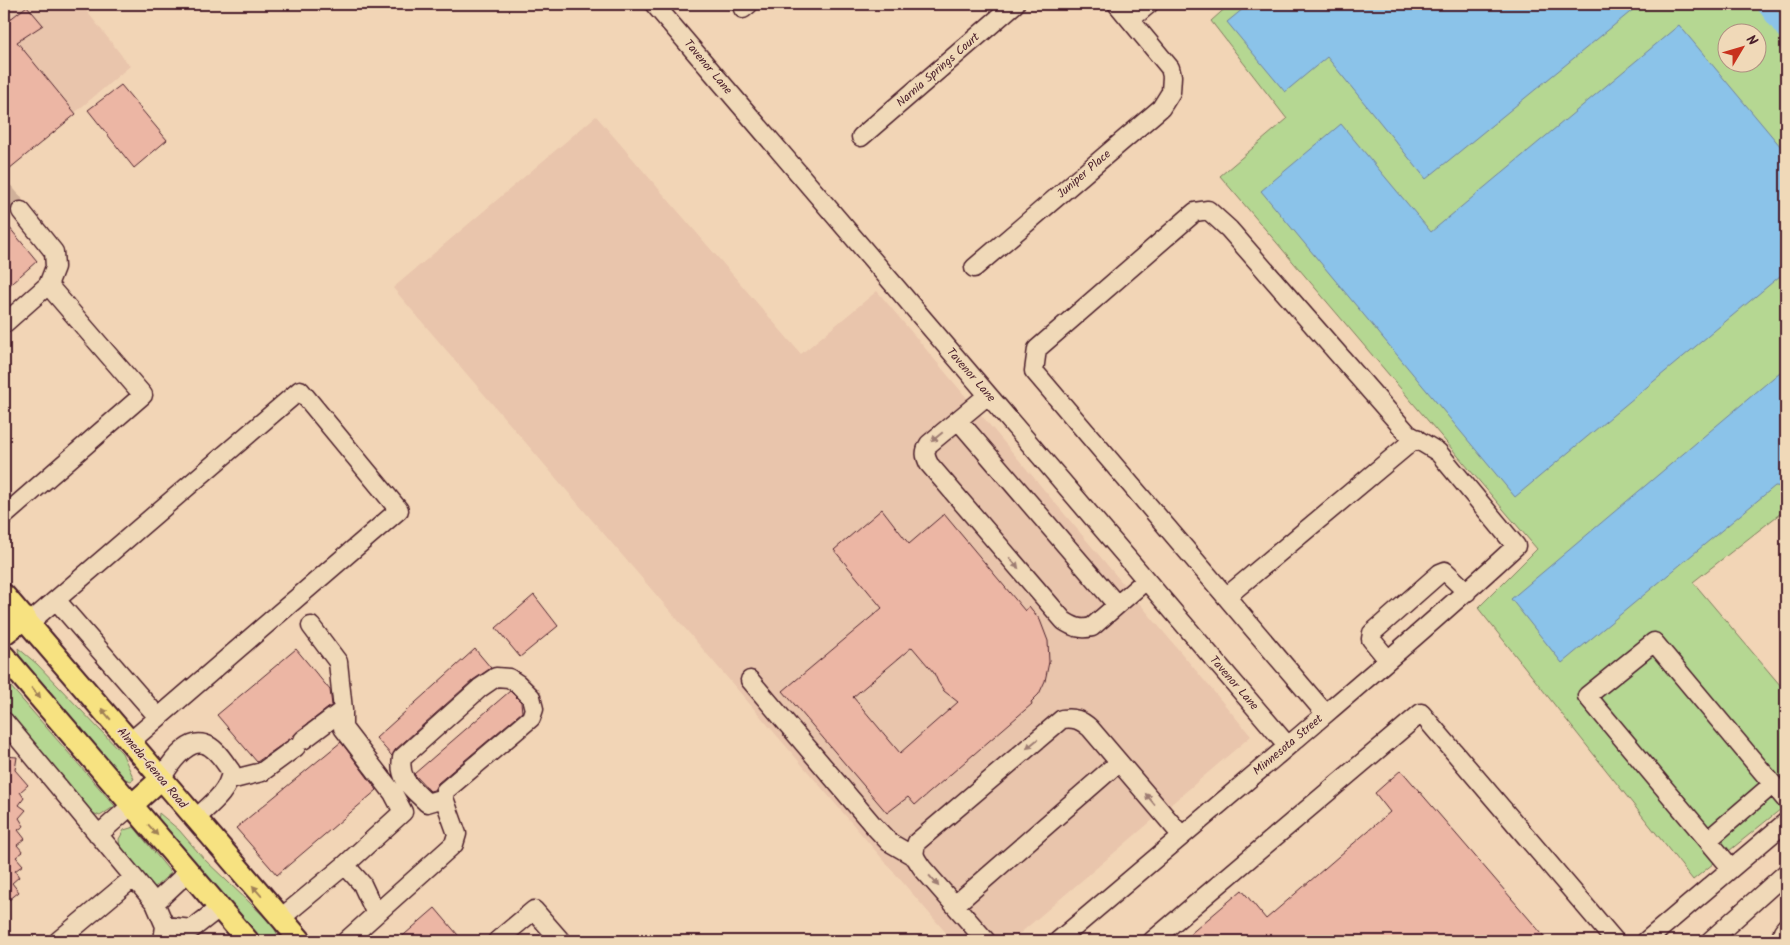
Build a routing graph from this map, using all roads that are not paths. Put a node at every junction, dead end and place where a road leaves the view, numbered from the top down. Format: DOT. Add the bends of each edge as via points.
graph roads {
  1 [pos="654,4"];
  2 [pos="1015,4"];
  3 [pos="1118,4"];
  4 [pos="1149,4"];
  5 [pos="1131,20"];
  6 [pos="861,137"];
  7 [pos="21,210"];
  8 [pos="974,268"];
  9 [pos="48,285"];
  10 [pos="4,324"];
  11 [pos="988,395"];
  12 [pos="958,420"];
  13 [pos="1416,438"];
  14 [pos="4,516"];
  15 [pos="1146,580"];
  16 [pos="1467,592"];
  17 [pos="4,595"];
  18 [pos="1226,597"];
  19 [pos="56,600"];
  20 [pos="1117,605"];
  21 [pos="27,620"];
  22 [pos="311,626"];
  23 [pos="4,634"];
  24 [pos="4,656"];
  25 [pos="1388,660"];
  26 [pos="750,680"];
  27 [pos="343,710"];
  28 [pos="1325,713"];
  29 [pos="158,717"];
  30 [pos="4,721"];
  31 [pos="130,742"];
  32 [pos="1288,746"];
  33 [pos="1119,762"];
  34 [pos="161,780"];
  35 [pos="230,780"];
  36 [pos="1773,784"];
  37 [pos="444,798"];
  38 [pos="1786,800"];
  39 [pos="132,805"];
  40 [pos="195,819"];
  41 [pos="1786,822"];
  42 [pos="98,835"];
  43 [pos="1182,836"];
  44 [pos="1708,840"];
  45 [pos="915,857"];
  46 [pos="345,866"];
  47 [pos="1731,868"];
  48 [pos="189,871"];
  49 [pos="1786,873"];
  50 [pos="133,878"];
  51 [pos="155,902"];
  52 [pos="955,905"];
  53 [pos="219,908"];
  54 [pos="376,914"];
  55 [pos="281,918"];
  56 [pos="1786,928"];
  57 [pos="164,934"];
  58 [pos="58,941"];
  59 [pos="248,941"];
  60 [pos="300,941"];
  61 [pos="346,941"];
  62 [pos="497,941"];
  63 [pos="561,941"];
  64 [pos="986,941"];
  65 [pos="1058,941"];
  66 [pos="1152,941"];
  67 [pos="1615,941"];
  68 [pos="1646,941"];
  69 [pos="1710,941"];
  70 [pos="1781,941"];
  1 -- 11 [label="street, Tavenor Lane"];
  2 -- 6 [label="street, Narnia Springs Court"];
  3 -- 5 [label="street"];
  4 -- 5 [label="street"];
  5 -- 8 [label="street, Juniper Place" via="1170,68 1171,92 1161,108"];
  7 -- 9 [label="street" via="54,252 55,267"];
  9 -- 10 [label="street"];
  9 -- 14 [label="street" via="143,395"];
  11 -- 12 [label="street"];
  11 -- 15 [label="street, Tavenor Lane"];
  12 -- 20 [label="street"];
  12 -- 20 [label="street, one-way" via="925,450 929,464 1064,621 1078,628 1092,627"];
  13 -- 16 [label="street, Minnesota Street" via="1438,452 1516,546"];
  13 -- 18 [label="street"];
  13 -- 18 [label="street" via="1408,434 1229,229 1208,210 1195,212 1037,349 1034,371"];
  15 -- 20 [label="street"];
  15 -- 32 [label="street, Tavenor Lane"];
  16 -- 25 [label="street, Minnesota Street"];
  16 -- 25 [label="street" via="1445,571 1440,573 1372,633 1371,639"];
  17 -- 21 [label="main road, Almeda-Genoa Road"];
  18 -- 28 [label="street"];
  19 -- 21 [label="street"];
  19 -- 29 [label="street"];
  19 -- 29 [label="street" via="300,390 399,510"];
  21 -- 23 [label="main road"];
  31 -- 21 [label="main road, Almeda-Genoa Road, one-way"];
  22 -- 27 [label="street" via="338,662"];
  24 -- 39 [label="main road, one-way"];
  25 -- 28 [label="street, Minnesota Street"];
  26 -- 45 [label="street" via="873,825 889,842"];
  27 -- 35 [label="street" via="262,772"];
  27 -- 46 [label="street" via="343,728 393,793 403,812"];
  28 -- 32 [label="street, Minnesota Street"];
  29 -- 31 [label="street"];
  30 -- 42 [label="street"];
  31 -- 34 [label="main road, Almeda-Genoa Road"];
  32 -- 43 [label="street, Minnesota Street"];
  43 -- 33 [label="street, one-way"];
  33 -- 45 [label="street, one-way" via="1081,721 1062,719 917,842"];
  33 -- 52 [label="street"];
  34 -- 35 [label="street" via="178,755 193,744 204,744 218,753 231,771"];
  34 -- 39 [label="main road"];
  34 -- 40 [label="main road, Almeda-Genoa Road"];
  35 -- 40 [label="street" via="223,793"];
  36 -- 38 [label="street"];
  36 -- 44 [label="street"];
  36 -- 44 [label="street" via="1654,642 1587,696"];
  37 -- 37 [label="street" via="445,791 530,718 534,709 531,697 509,678 496,677 480,688 402,758 404,778 427,803"];
  37 -- 54 [label="street" via="457,834 454,844"];
  39 -- 42 [label="street"];
  39 -- 48 [label="main road, one-way"];
  55 -- 40 [label="main road, Almeda-Genoa Road, one-way"];
  41 -- 47 [label="street"];
  42 -- 50 [label="street"];
  43 -- 65 [label="street, Minnesota Street"];
  44 -- 47 [label="street"];
  45 -- 52 [label="street, one-way"];
  46 -- 54 [label="street" via="362,884"];
  46 -- 55 [label="street"];
  47 -- 68 [label="street"];
  48 -- 51 [label="street"];
  48 -- 53 [label="main road"];
  49 -- 69 [label="street"];
  50 -- 51 [label="street"];
  50 -- 58 [label="street"];
  51 -- 57 [label="street"];
  52 -- 64 [label="street"];
  53 -- 57 [label="street" via="192,929"];
  53 -- 59 [label="main road"];
  54 -- 61 [label="street"];
  55 -- 60 [label="main road, Almeda-Genoa Road"];
  56 -- 70 [label="street" via="1782,931"];
  62 -- 63 [label="street" via="534,910"];
  66 -- 67 [label="street" via="1422,713"];
}
